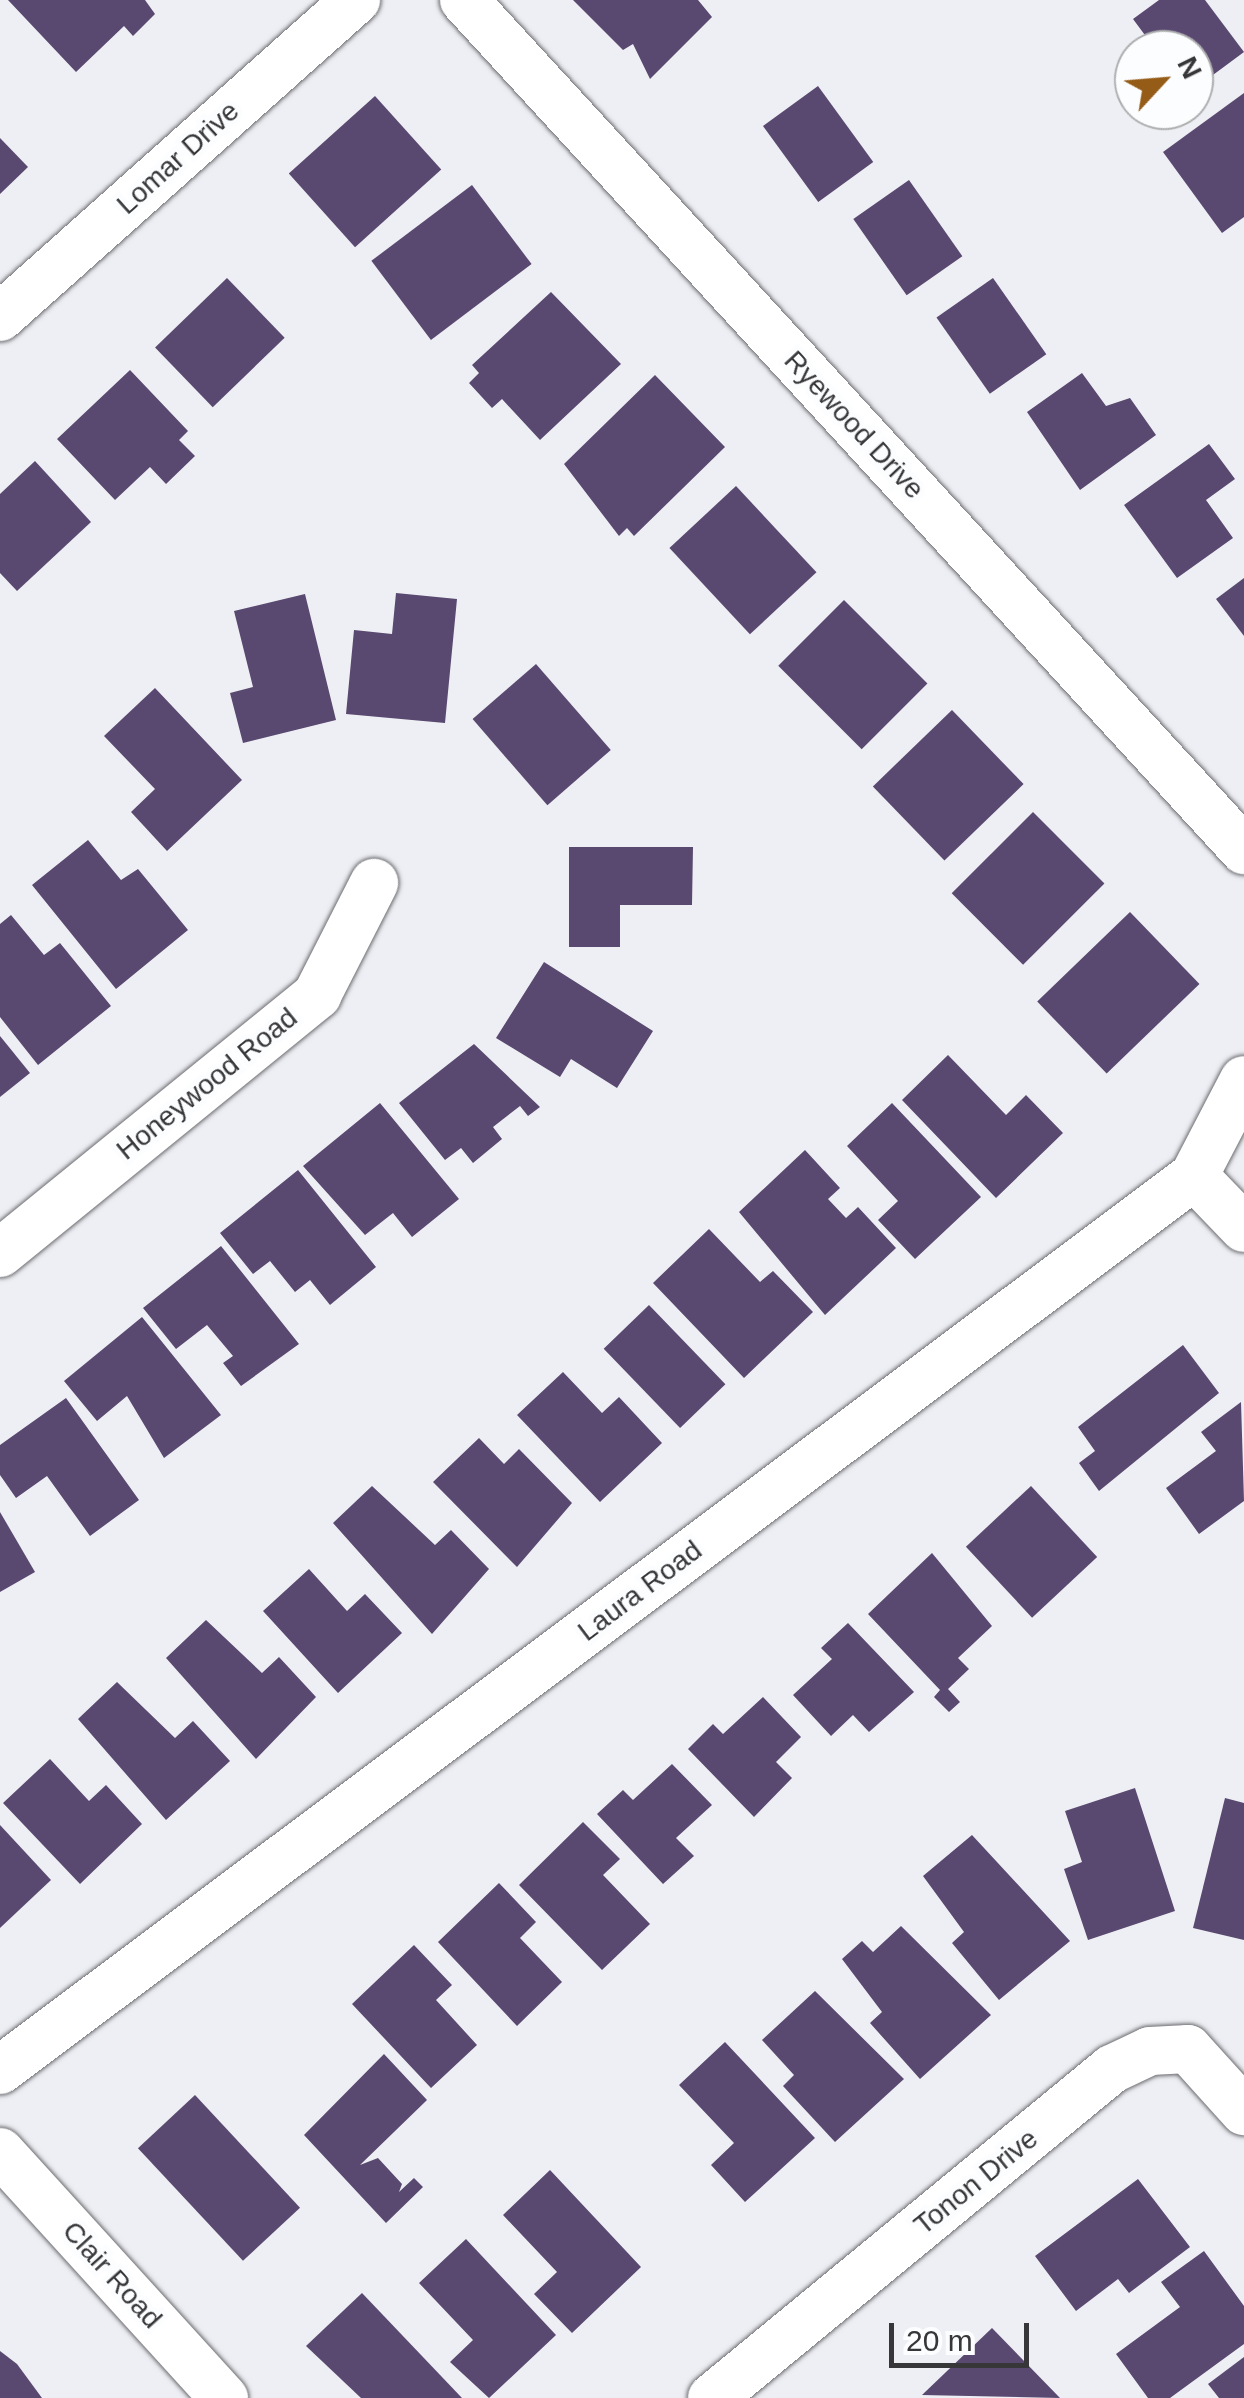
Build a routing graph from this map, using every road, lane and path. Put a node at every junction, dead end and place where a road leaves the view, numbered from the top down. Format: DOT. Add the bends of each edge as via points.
graph roads {
  1 [pos="356,0"];
  2 [pos="464,0"];
  3 [pos="0,317"];
  4 [pos="1244,850"];
  5 [pos="374,883"];
  6 [pos="1244,1080"];
  7 [pos="1194,1176"];
  8 [pos="1244,1228"];
  9 [pos="0,1253"];
  10 [pos="0,2070"];
  11 [pos="1244,2112"];
  12 [pos="0,2152"];
  13 [pos="224,2398"];
  14 [pos="712,2398"];
  1 -- 3 [label="street, Lomar Drive"];
  2 -- 4 [label="street, Ryewood Drive"];
  5 -- 9 [label="street, Honeywood Road" via="316,995"];
  6 -- 7 [label="street, Laura Road"];
  7 -- 8 [label="street"];
  7 -- 10 [label="street, Laura Road"];
  11 -- 14 [label="street, Tonon Drive" via="1188,2049 1150,2051 1112,2069"];
  12 -- 13 [label="street, Clair Road"];
}
